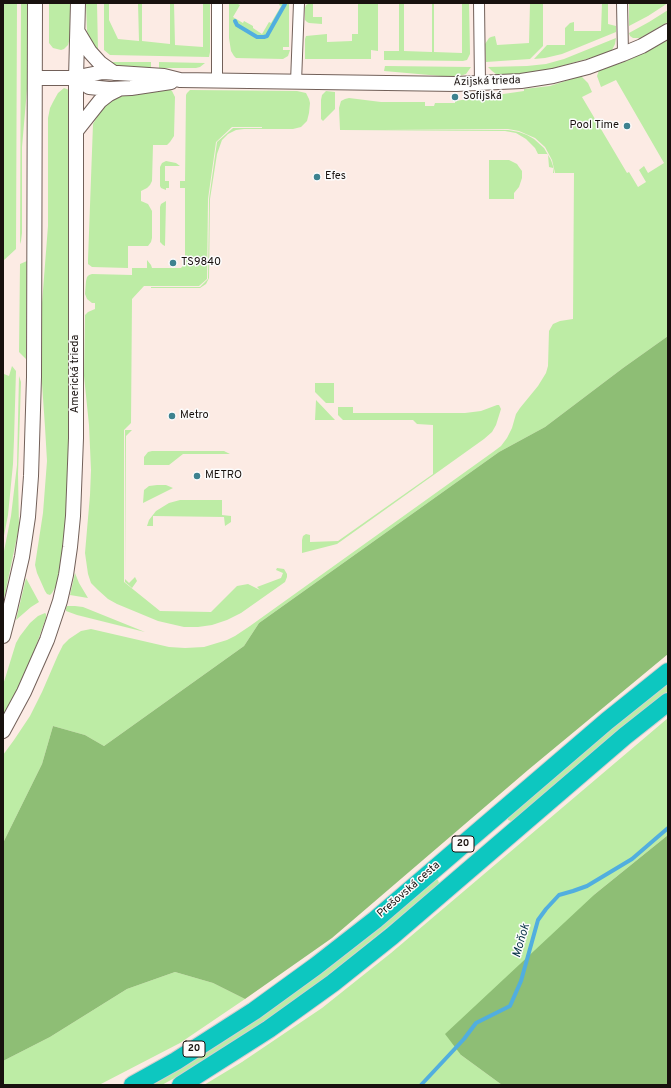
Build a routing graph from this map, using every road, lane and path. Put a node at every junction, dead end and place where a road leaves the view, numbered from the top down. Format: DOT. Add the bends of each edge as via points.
graph roads {
  1 [pos="35,3"];
  2 [pos="78,3"];
  3 [pos="217,3"];
  4 [pos="299,3"];
  5 [pos="479,3"];
  6 [pos="622,3"];
  7 [pos="668,31"];
  8 [pos="78,32"];
  9 [pos="623,54"];
  10 [pos="114,73"];
  11 [pos="35,78"];
  12 [pos="76,78"];
  13 [pos="180,80"];
  14 [pos="217,81"];
  15 [pos="296,82"];
  16 [pos="480,83"];
  17 [pos="120,88"];
  18 [pos="77,130"];
  19 [pos="3,636"];
  20 [pos="668,672"];
  21 [pos="668,702"];
  22 [pos="3,731"];
  23 [pos="133,1085"];
  24 [pos="181,1085"];
  1 -- 11 [label="street"];
  2 -- 8 [label="street, Americká trieda"];
  3 -- 14 [label="street"];
  4 -- 15 [label="street"];
  5 -- 16 [label="street"];
  6 -- 9 [label="street"];
  7 -- 9 [label="street, Ázijská trieda"];
  8 -- 10 [label="street" via="90,52"];
  8 -- 12 [label="street, Americká trieda"];
  9 -- 16 [label="street, Ázijská trieda" via="553,76"];
  10 -- 12 [label="street, Ázijská trieda" via="103,72"];
  10 -- 13 [label="street, Ázijská trieda" via="164,76"];
  11 -- 12 [label="street, Ázijská trieda"];
  11 -- 19 [label="street" via="31,476 22,556"];
  12 -- 17 [label="street, Ázijská trieda" via="89,87"];
  12 -- 18 [label="street, Americká trieda"];
  13 -- 14 [label="street, Ázijská trieda"];
  13 -- 17 [label="street, Ázijská trieda"];
  14 -- 15 [label="street, Ázijská trieda"];
  15 -- 16 [label="street, Ázijská trieda"];
  17 -- 18 [label="street, Ázijská trieda" via="100,101"];
  18 -- 22 [label="street, Americká trieda" via="76,445 70,547 60,601 47,640"];
  20 -- 23 [label="highway, Prešovská cesta / 20" via="316,966 254,1011"];
  21 -- 24 [label="highway, 20" via="339,978 269,1029"];
}
